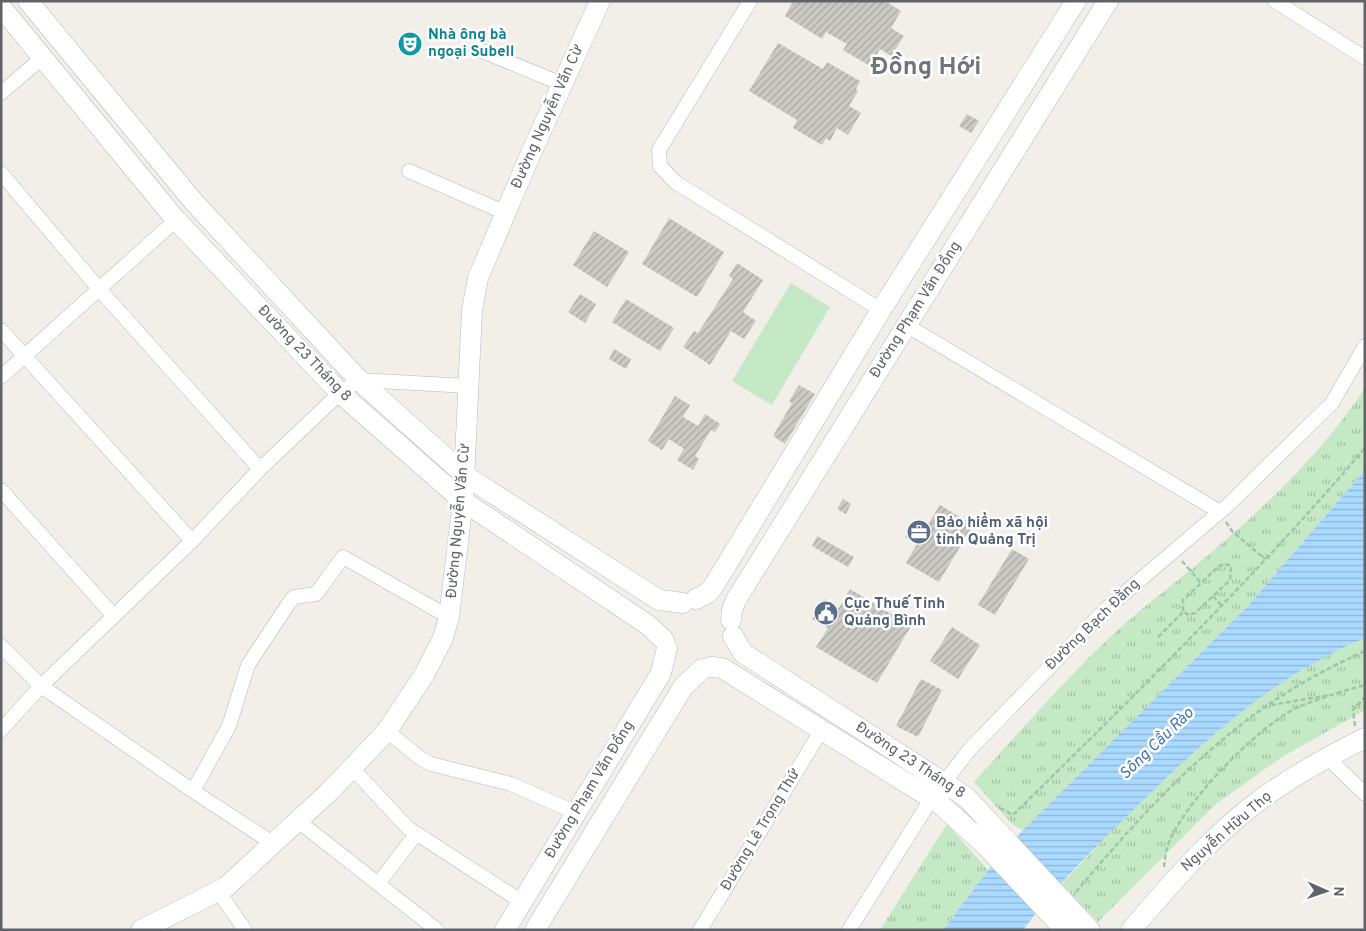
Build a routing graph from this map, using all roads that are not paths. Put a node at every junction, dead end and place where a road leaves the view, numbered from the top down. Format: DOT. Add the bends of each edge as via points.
graph roads {
  1 [pos="28,1"];
  2 [pos="600,1"];
  3 [pos="750,1"];
  4 [pos="1076,1"];
  5 [pos="1108,1"];
  6 [pos="1275,1"];
  7 [pos="1,7"];
  8 [pos="482,51"];
  9 [pos="42,58"];
  10 [pos="1365,58"];
  11 [pos="562,84"];
  12 [pos="1,93"];
  13 [pos="409,171"];
  14 [pos="1,173"];
  15 [pos="506,212"];
  16 [pos="176,220"];
  17 [pos="100,290"];
  18 [pos="881,310"];
  19 [pos="906,325"];
  20 [pos="1,330"];
  21 [pos="1365,346"];
  22 [pos="27,356"];
  23 [pos="1,377"];
  24 [pos="359,380"];
  25 [pos="468,386"];
  26 [pos="340,393"];
  27 [pos="260,469"];
  28 [pos="466,476"];
  29 [pos="1,490"];
  30 [pos="464,501"];
  31 [pos="1220,512"];
  32 [pos="192,541"];
  33 [pos="689,601"];
  34 [pos="113,614"];
  35 [pos="449,617"];
  36 [pos="732,628"];
  37 [pos="665,644"];
  38 [pos="1,646"];
  39 [pos="706,668"];
  40 [pos="41,686"];
  41 [pos="1,730"];
  42 [pos="387,730"];
  43 [pos="822,731"];
  44 [pos="1361,740"];
  45 [pos="1328,758"];
  46 [pos="352,768"];
  47 [pos="945,782"];
  48 [pos="193,791"];
  49 [pos="1365,794"];
  50 [pos="932,798"];
  51 [pos="577,813"];
  52 [pos="298,821"];
  53 [pos="416,834"];
  54 [pos="274,844"];
  55 [pos="378,884"];
  56 [pos="218,891"];
  57 [pos="522,902"];
  58 [pos="1068,914"];
  59 [pos="142,930"];
  60 [pos="245,930"];
  61 [pos="437,930"];
  62 [pos="504,930"];
  63 [pos="534,930"];
  64 [pos="700,930"];
  65 [pos="848,930"];
  66 [pos="1090,930"];
  67 [pos="1131,930"];
  1 -- 24 [label="street, Đường 23 Tháng 8" via="193,201"];
  2 -- 11 [label="street, Đường Nguyễn Văn Cừ"];
  3 -- 18 [label="street" via="658,150 660,166 675,182"];
  4 -- 18 [label="street, Đường Phạm Văn Đồng"];
  5 -- 19 [label="street, Đường Phạm Văn Đồng"];
  6 -- 10 [label="street"];
  7 -- 9 [label="street, Đường 23 Tháng 8"];
  8 -- 11 [label="street"];
  9 -- 12 [label="street"];
  9 -- 16 [label="street, Đường 23 Tháng 8"];
  11 -- 15 [label="street, Đường Nguyễn Văn Cừ"];
  13 -- 15 [label="street"];
  14 -- 17 [label="street"];
  15 -- 25 [label="street, Đường Nguyễn Văn Cừ" via="478,278 472,310"];
  16 -- 17 [label="street"];
  16 -- 26 [label="street, Đường 23 Tháng 8"];
  17 -- 22 [label="street"];
  17 -- 27 [label="street"];
  18 -- 19 [label="street"];
  18 -- 33 [label="street, Đường Phạm Văn Đồng" via="713,587 708,593"];
  19 -- 31 [label="street"];
  19 -- 36 [label="street, Đường Phạm Văn Đồng" via="736,600 732,610"];
  20 -- 22 [label="street"];
  21 -- 31 [label="street, Đường Bạch Đằng" via="1332,403"];
  22 -- 23 [label="street"];
  22 -- 32 [label="street"];
  24 -- 25 [label="street"];
  24 -- 26 [label="street"];
  24 -- 28 [label="street, Đường 23 Tháng 8"];
  25 -- 28 [label="street, Đường Nguyễn Văn Cừ"];
  26 -- 27 [label="street"];
  26 -- 30 [label="street, Đường 23 Tháng 8"];
  27 -- 32 [label="street"];
  28 -- 30 [label="street, Đường Nguyễn Văn Cừ"];
  28 -- 33 [label="street, Đường 23 Tháng 8" via="659,600"];
  29 -- 34 [label="street"];
  30 -- 35 [label="street, Đường Nguyễn Văn Cừ"];
  30 -- 37 [label="street, Đường 23 Tháng 8" via="648,625"];
  31 -- 47 [label="street, Đường Bạch Đằng" via="1107,608 970,749"];
  32 -- 34 [label="street"];
  33 -- 36 [label="street" via="708,600 717,604"];
  33 -- 37 [label="street" via="671,612 665,622"];
  34 -- 40 [label="street"];
  35 -- 42 [label="street, Đường Nguyễn Văn Cừ" via="443,638 424,675"];
  35 -- 48 [label="street" via="343,557 316,594 294,597 289,602 248,666 229,726"];
  36 -- 39 [label="street" via="728,654"];
  36 -- 47 [label="street, Đường 23 Tháng 8" via="743,653"];
  37 -- 39 [label="street" via="676,662 686,668"];
  37 -- 51 [label="street, Đường Phạm Văn Đồng" via="661,673"];
  38 -- 40 [label="street"];
  39 -- 43 [label="street, Đường 23 Tháng 8" via="722,668"];
  39 -- 63 [label="street, Đường Phạm Văn Đồng" via="683,687"];
  40 -- 41 [label="street"];
  40 -- 48 [label="street"];
  42 -- 46 [label="street, Đường Nguyễn Văn Cừ"];
  42 -- 51 [label="street" via="431,764 511,784"];
  43 -- 50 [label="street, Đường 23 Tháng 8"];
  43 -- 64 [label="street, Đường Lê Trọng Thứ"];
  44 -- 45 [label="street, Nguyễn Hữu Thọ"];
  45 -- 49 [label="street"];
  45 -- 67 [label="street, Nguyễn Hữu Thọ" via="1259,800 1189,863"];
  46 -- 52 [label="street, Đường Nguyễn Văn Cừ"];
  46 -- 53 [label="street"];
  47 -- 50 [label="street, Đường Bạch Đằng"];
  47 -- 58 [label="street, Đường 23 Tháng 8" via="966,797 998,829"];
  48 -- 54 [label="street"];
  50 -- 58 [label="street, Đường 23 Tháng 8"];
  50 -- 65 [label="street, Đường Bạch Đằng"];
  51 -- 57 [label="street, Đường Phạm Văn Đồng"];
  52 -- 54 [label="street, Đường Nguyễn Văn Cừ"];
  52 -- 55 [label="street"];
  53 -- 55 [label="street"];
  53 -- 57 [label="street"];
  54 -- 56 [label="street, Đường Nguyễn Văn Cừ"];
  55 -- 61 [label="street"];
  56 -- 59 [label="street, Đường Nguyễn Văn Cừ"];
  56 -- 60 [label="street"];
  57 -- 62 [label="street, Đường Phạm Văn Đồng"];
  58 -- 66 [label="street"];
}
